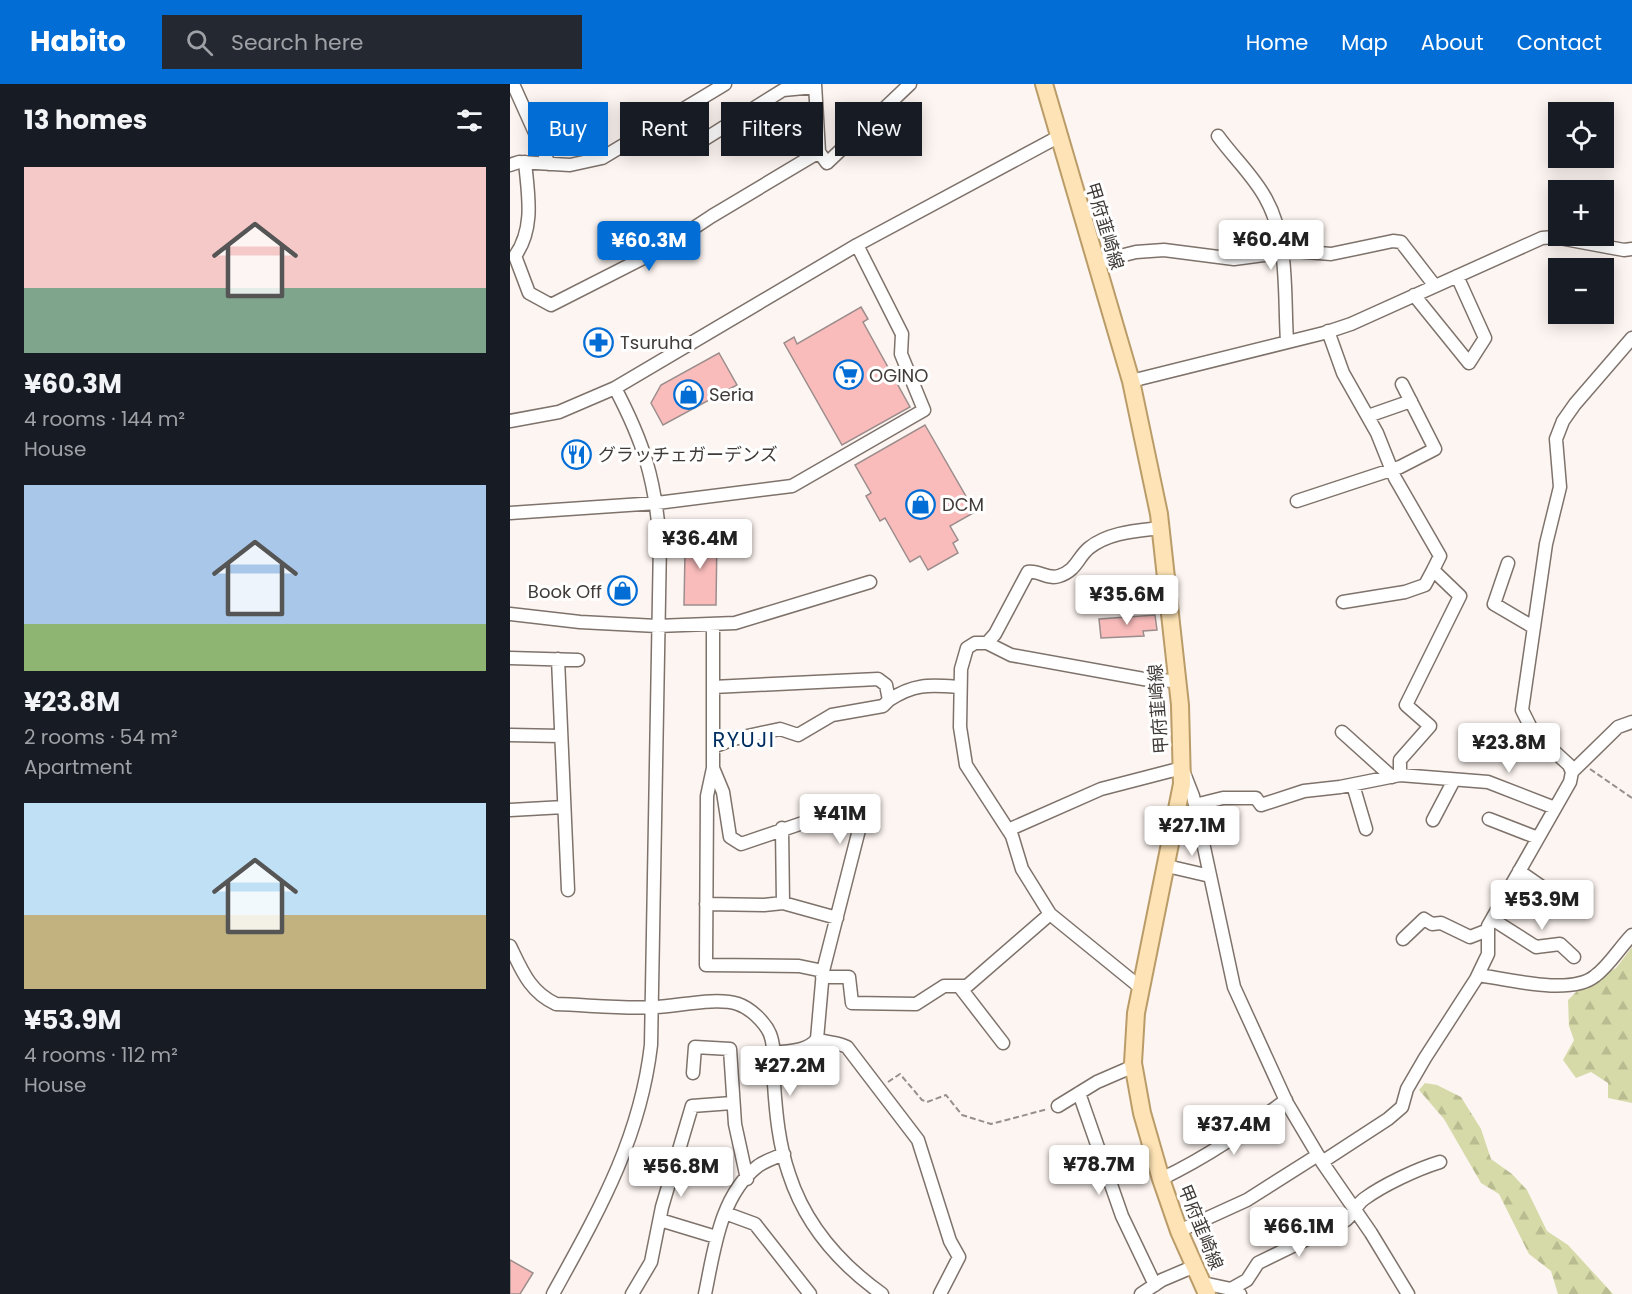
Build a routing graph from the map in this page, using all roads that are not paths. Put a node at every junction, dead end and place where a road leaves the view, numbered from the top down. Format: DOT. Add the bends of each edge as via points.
graph roads {
  1 [pos="513,84"];
  2 [pos="725,84"];
  3 [pos="910,84"];
  4 [pos="1044,84"];
  5 [pos="815,85"];
  6 [pos="816,102"];
  7 [pos="709,136"];
  8 [pos="1218,136"];
  9 [pos="1058,137"];
  10 [pos="812,156"];
  11 [pos="822,156"];
  12 [pos="525,162"];
  13 [pos="549,164"];
  14 [pos="510,165"];
  15 [pos="857,245"];
  16 [pos="1632,249"];
  17 [pos="1282,253"];
  18 [pos="1096,262"];
  19 [pos="1457,276"];
  20 [pos="1435,286"];
  21 [pos="1414,296"];
  22 [pos="1328,332"];
  23 [pos="1632,338"];
  24 [pos="1287,341"];
  25 [pos="1131,381"];
  26 [pos="1402,384"];
  27 [pos="615,388"];
  28 [pos="1410,401"];
  29 [pos="1368,416"];
  30 [pos="510,421"];
  31 [pos="1392,469"];
  32 [pos="1297,501"];
  33 [pos="657,503"];
  34 [pos="510,513"];
  35 [pos="1161,528"];
  36 [pos="1508,563"];
  37 [pos="1433,570"];
  38 [pos="870,582"];
  39 [pos="1343,602"];
  40 [pos="510,614"];
  41 [pos="712,624"];
  42 [pos="657,626"];
  43 [pos="1533,627"];
  44 [pos="987,643"];
  45 [pos="510,658"];
  46 [pos="558,659"];
  47 [pos="578,660"];
  48 [pos="1177,681"];
  49 [pos="713,687"];
  50 [pos="960,687"];
  51 [pos="889,700"];
  52 [pos="1632,722"];
  53 [pos="1342,732"];
  54 [pos="510,735"];
  55 [pos="561,736"];
  56 [pos="713,747"];
  57 [pos="713,768"];
  58 [pos="1182,768"];
  59 [pos="1572,772"];
  60 [pos="1396,776"];
  61 [pos="1454,780"];
  62 [pos="1353,785"];
  63 [pos="1195,805"];
  64 [pos="564,807"];
  65 [pos="1556,808"];
  66 [pos="510,810"];
  67 [pos="1489,819"];
  68 [pos="1433,820"];
  69 [pos="782,828"];
  70 [pos="1366,829"];
  71 [pos="1008,830"];
  72 [pos="1538,838"];
  73 [pos="1167,866"];
  74 [pos="1519,871"];
  75 [pos="1210,876"];
  76 [pos="568,890"];
  77 [pos="1549,892"];
  78 [pos="706,903"];
  79 [pos="783,903"];
  80 [pos="1050,914"];
  81 [pos="837,918"];
  82 [pos="1490,924"];
  83 [pos="1632,935"];
  84 [pos="1403,939"];
  85 [pos="510,946"];
  86 [pos="1574,957"];
  87 [pos="823,974"];
  88 [pos="1478,975"];
  89 [pos="959,986"];
  90 [pos="1142,988"];
  91 [pos="653,1007"];
  92 [pos="817,1039"];
  93 [pos="1003,1043"];
  94 [pos="773,1053"];
  95 [pos="1134,1066"];
  96 [pos="693,1072"];
  97 [pos="1078,1093"];
  98 [pos="1286,1100"];
  99 [pos="732,1103"];
  100 [pos="1058,1106"];
  101 [pos="784,1154"];
  102 [pos="1320,1159"];
  103 [pos="1440,1162"];
  104 [pos="747,1179"];
  105 [pos="1161,1179"];
  106 [pos="1356,1211"];
  107 [pos="725,1213"];
  108 [pos="660,1220"];
  109 [pos="1179,1231"];
  110 [pos="716,1237"];
  111 [pos="1195,1266"];
  112 [pos="1155,1285"];
  113 [pos="1205,1288"];
  114 [pos="1236,1292"];
  115 [pos="553,1294"];
  116 [pos="632,1294"];
  117 [pos="705,1294"];
  118 [pos="810,1294"];
  119 [pos="882,1294"];
  120 [pos="940,1294"];
  121 [pos="1141,1294"];
  122 [pos="1408,1294"];
  1 -- 13 [label="street"];
  2 -- 13 [label="street" via="602,158 570,165"];
  3 -- 11 [label="street" via="827,163"];
  4 -- 9 [label="main road, 甲府韮崎線"];
  5 -- 6 [label="street"];
  5 -- 7 [label="street" via="783,90"];
  8 -- 17 [label="street" via="1268,201"];
  9 -- 15 [label="street"];
  9 -- 18 [label="main road, 甲府韮崎線"];
  10 -- 12 [label="street" via="665,247 551,305 529,293 515,256 525,242 529,208"];
  12 -- 13 [label="street"];
  12 -- 14 [label="street"];
  15 -- 27 [label="street"];
  15 -- 33 [label="street" via="902,334 901,354 924,410 792,486"];
  16 -- 19 [label="street" via="1542,238"];
  17 -- 18 [label="street" via="1234,259 1164,250"];
  17 -- 20 [label="street" via="1331,254 1401,242"];
  17 -- 24 [label="street"];
  18 -- 25 [label="main road, 甲府韮崎線"];
  19 -- 20 [label="street"];
  19 -- 21 [label="street" via="1485,338 1468,363"];
  20 -- 21 [label="street"];
  21 -- 22 [label="street"];
  22 -- 24 [label="street"];
  22 -- 29 [label="street" via="1343,373"];
  23 -- 43 [label="street" via="1575,404 1556,439 1560,487 1552,511"];
  24 -- 25 [label="street"];
  25 -- 35 [label="main road, 甲府韮崎線"];
  26 -- 28 [label="street"];
  27 -- 30 [label="street" via="559,412"];
  27 -- 33 [label="street" via="644,448"];
  28 -- 29 [label="street"];
  28 -- 31 [label="street" via="1435,449"];
  29 -- 31 [label="street"];
  31 -- 32 [label="street"];
  31 -- 37 [label="street" via="1440,556"];
  33 -- 34 [label="street"];
  33 -- 42 [label="street"];
  35 -- 44 [label="street" via="1121,533 1096,543 1075,568 1058,577 1028,572"];
  35 -- 48 [label="main road, 甲府韮崎線"];
  36 -- 43 [label="street" via="1494,604"];
  37 -- 39 [label="street" via="1425,585"];
  37 -- 60 [label="street" via="1460,596 1406,705 1430,726 1400,760"];
  38 -- 41 [label="street" via="735,623"];
  40 -- 42 [label="street"];
  41 -- 42 [label="street"];
  41 -- 49 [label="street"];
  42 -- 91 [label="street"];
  43 -- 59 [label="street" via="1522,710 1533,732 1562,757"];
  44 -- 48 [label="street" via="1011,655 1149,680"];
  44 -- 50 [label="street" via="975,643 968,648"];
  45 -- 46 [label="street"];
  46 -- 47 [label="street"];
  46 -- 55 [label="street"];
  48 -- 58 [label="main road, 甲府韮崎線"];
  49 -- 51 [label="street" via="878,679 886,685"];
  49 -- 56 [label="street"];
  50 -- 51 [label="street" via="908,687"];
  50 -- 71 [label="street" via="960,727 966,765"];
  51 -- 56 [label="street" via="883,706 832,715 798,735 780,729"];
  52 -- 59 [label="street" via="1618,727"];
  53 -- 60 [label="street"];
  54 -- 55 [label="street"];
  55 -- 64 [label="street"];
  56 -- 57 [label="street"];
  57 -- 69 [label="street" via="723,792 730,837 741,844"];
  57 -- 78 [label="street" via="707,796"];
  58 -- 63 [label="street"];
  58 -- 71 [label="street" via="1101,789"];
  58 -- 73 [label="main road, 甲府韮崎線"];
  59 -- 65 [label="street"];
  60 -- 61 [label="street"];
  60 -- 62 [label="street"];
  61 -- 65 [label="street" via="1488,782"];
  61 -- 68 [label="street"];
  62 -- 63 [label="street" via="1304,791 1261,805 1256,798 1223,798"];
  62 -- 70 [label="street"];
  63 -- 75 [label="street"];
  64 -- 66 [label="street"];
  64 -- 76 [label="street"];
  65 -- 72 [label="street"];
  67 -- 72 [label="street"];
  69 -- 79 [label="street"];
  69 -- 81 [label="street" via="832,813 861,822"];
  71 -- 80 [label="street" via="1022,869"];
  72 -- 74 [label="street"];
  73 -- 75 [label="street"];
  73 -- 90 [label="main road, 甲府韮崎線"];
  74 -- 77 [label="street"];
  74 -- 82 [label="street"];
  75 -- 98 [label="street" via="1234,987"];
  78 -- 79 [label="street"];
  78 -- 87 [label="street" via="706,965 799,966"];
  79 -- 81 [label="street"];
  80 -- 89 [label="street" via="967,986"];
  80 -- 90 [label="street"];
  81 -- 87 [label="street"];
  82 -- 84 [label="street" via="1470,937 1424,919"];
  82 -- 86 [label="street" via="1536,947 1560,944"];
  82 -- 88 [label="street" via="1488,954"];
  83 -- 88 [label="street" via="1586,982 1563,986"];
  85 -- 91 [label="street" via="529,984 556,1004"];
  87 -- 89 [label="street" via="849,977 852,1003 916,1004 944,986"];
  87 -- 92 [label="street"];
  88 -- 102 [label="street" via="1416,1073 1402,1107"];
  89 -- 93 [label="street"];
  90 -- 95 [label="main road, 甲府韮崎線" via="1136,1013"];
  91 -- 94 [label="street" via="738,1004 765,1026"];
  91 -- 115 [label="street" via="646,1085 631,1137 614,1183"];
  92 -- 94 [label="street" via="798,1050"];
  92 -- 120 [label="street" via="847,1047 918,1140 950,1241 959,1257"];
  94 -- 101 [label="street" via="775,1103"];
  95 -- 97 [label="street"];
  95 -- 105 [label="main road, 甲府韮崎線" via="1142,1113"];
  96 -- 99 [label="street" via="695,1047 730,1049"];
  97 -- 100 [label="street"];
  97 -- 112 [label="street" via="1122,1216"];
  98 -- 102 [label="street"];
  98 -- 105 [label="street" via="1209,1155"];
  99 -- 104 [label="street"];
  99 -- 108 [label="street" via="692,1106"];
  101 -- 104 [label="street" via="758,1166"];
  101 -- 119 [label="street" via="789,1175 814,1227 859,1278"];
  102 -- 106 [label="street"];
  102 -- 109 [label="street" via="1247,1200"];
  103 -- 106 [label="street" via="1409,1172 1362,1200"];
  104 -- 107 [label="street"];
  105 -- 109 [label="main road, 甲府韮崎線"];
  106 -- 114 [label="street" via="1346,1220 1258,1263"];
  106 -- 122 [label="street"];
  107 -- 110 [label="street"];
  107 -- 118 [label="street" via="755,1224"];
  108 -- 110 [label="street"];
  108 -- 116 [label="street" via="651,1262"];
  109 -- 111 [label="main road, 甲府韮崎線"];
  110 -- 117 [label="street"];
  111 -- 112 [label="street"];
  111 -- 113 [label="main road, 甲府韮崎線"];
  112 -- 121 [label="street"];
  113 -- 114 [label="street"];
}
